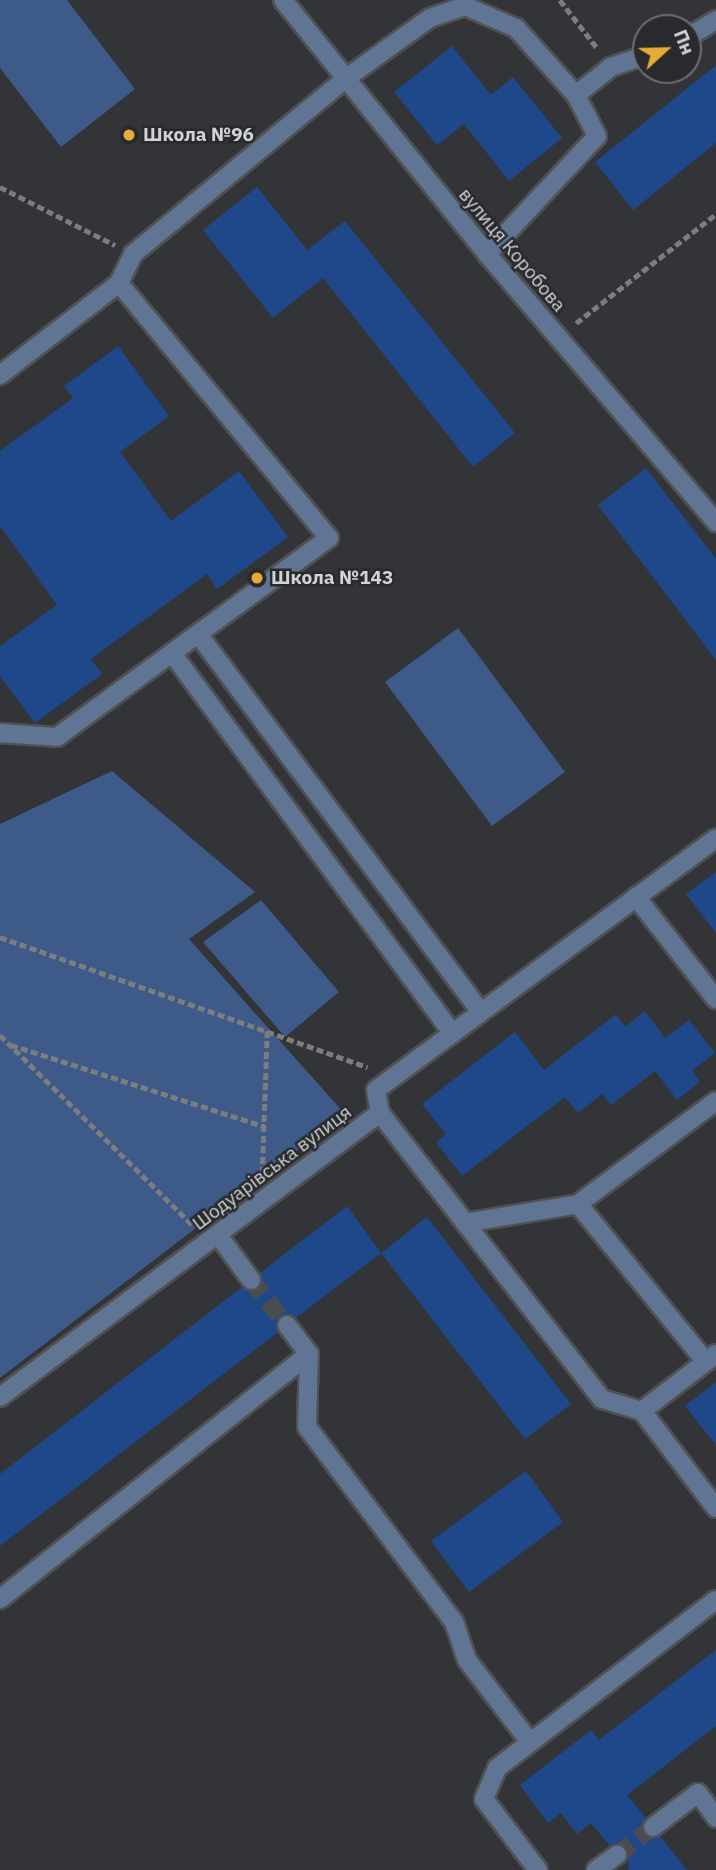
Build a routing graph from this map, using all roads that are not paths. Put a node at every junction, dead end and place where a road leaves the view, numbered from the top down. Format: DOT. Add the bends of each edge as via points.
graph roads {
  1 [pos="283,0"];
  2 [pos="632,60"];
  3 [pos="345,79"];
  4 [pos="576,95"];
  5 [pos="487,254"];
  6 [pos="118,283"];
  7 [pos="0,375"];
  8 [pos="716,522"];
  9 [pos="198,634"];
  10 [pos="172,653"];
  11 [pos="0,733"];
  12 [pos="716,838"];
  13 [pos="636,898"];
  14 [pos="716,999"];
  15 [pos="481,1012"];
  16 [pos="453,1034"];
  17 [pos="716,1101"];
  18 [pos="380,1114"];
  19 [pos="578,1204"];
  20 [pos="465,1223"];
  21 [pos="214,1238"];
  22 [pos="251,1280"];
  23 [pos="286,1325"];
  24 [pos="309,1354"];
  25 [pos="711,1358"];
  26 [pos="0,1397"];
  27 [pos="642,1411"];
  28 [pos="716,1508"];
  29 [pos="0,1599"];
  30 [pos="716,1600"];
  31 [pos="530,1742"];
  32 [pos="716,1818"];
  33 [pos="653,1827"];
  34 [pos="617,1855"];
  35 [pos="538,1870"];
  36 [pos="596,1870"];
  1 -- 3 [label="street, вулиця Коробова"];
  2 -- 4 [label="street" via="611,67"];
  3 -- 4 [label="street" via="430,18 465,6 516,28"];
  3 -- 5 [label="street, вулиця Коробова"];
  3 -- 6 [label="street" via="133,254"];
  4 -- 5 [label="street" via="597,136"];
  5 -- 8 [label="street, вулиця Коробова"];
  6 -- 7 [label="street"];
  6 -- 9 [label="street" via="329,538"];
  9 -- 10 [label="street"];
  9 -- 15 [label="street"];
  10 -- 11 [label="street" via="57,737"];
  10 -- 16 [label="street"];
  12 -- 13 [label="street, Шодуарівська вулиця"];
  13 -- 14 [label="street"];
  13 -- 15 [label="street, Шодуарівська вулиця"];
  15 -- 16 [label="street, Шодуарівська вулиця"];
  16 -- 18 [label="street, Шодуарівська вулиця" via="376,1090"];
  17 -- 19 [label="street"];
  18 -- 20 [label="street"];
  18 -- 21 [label="street, Шодуарівська вулиця"];
  19 -- 20 [label="street"];
  19 -- 25 [label="street"];
  20 -- 27 [label="street" via="602,1399"];
  21 -- 22 [label="street"];
  21 -- 26 [label="street, Шодуарівська вулиця"];
  23 -- 24 [label="street"];
  24 -- 29 [label="street"];
  24 -- 31 [label="street" via="307,1427 454,1622 467,1660"];
  25 -- 27 [label="street"];
  27 -- 28 [label="street"];
  30 -- 31 [label="street"];
  31 -- 35 [label="street" via="497,1768 484,1799"];
  32 -- 33 [label="street" via="698,1793"];
  34 -- 36 [label="street"];
}
